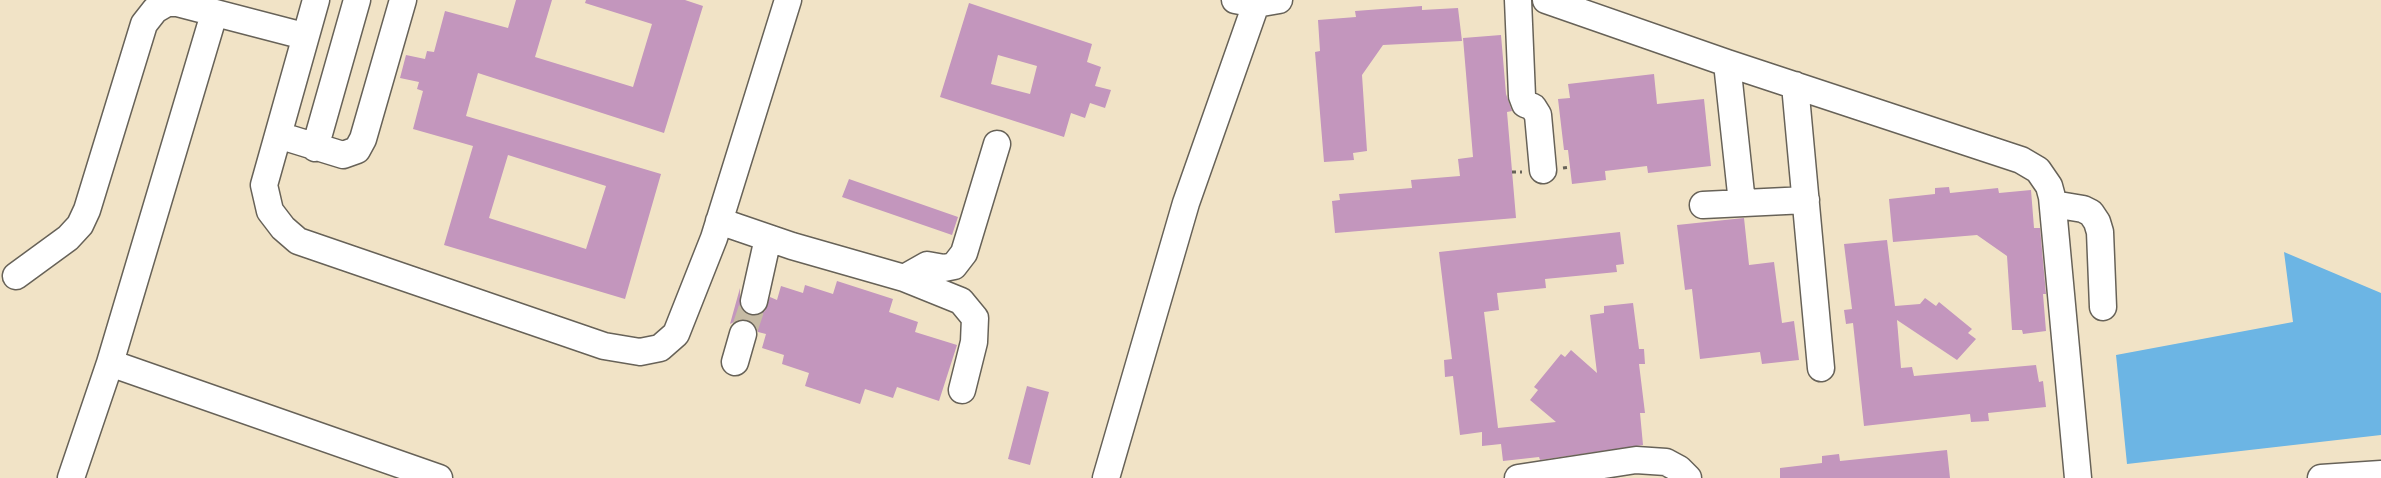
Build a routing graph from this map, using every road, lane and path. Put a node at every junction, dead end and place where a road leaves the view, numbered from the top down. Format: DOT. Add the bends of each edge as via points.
graph roads {
  1 [pos="316,0"];
  2 [pos="357,0"];
  3 [pos="403,0"];
  4 [pos="788,0"];
  5 [pos="1518,0"];
  6 [pos="1546,0"];
  7 [pos="1257,1"];
  8 [pos="214,14"];
  9 [pos="304,36"];
  10 [pos="1727,64"];
  11 [pos="1795,85"];
  12 [pos="278,135"];
  13 [pos="997,144"];
  14 [pos="315,148"];
  15 [pos="1543,170"];
  16 [pos="1806,200"];
  17 [pos="1742,203"];
  18 [pos="2053,204"];
  19 [pos="1703,205"];
  20 [pos="719,222"];
  21 [pos="768,238"];
  22 [pos="16,276"];
  23 [pos="904,278"];
  24 [pos="754,301"];
  25 [pos="2103,307"];
  26 [pos="122,323"];
  27 [pos="743,334"];
  28 [pos="735,362"];
  29 [pos="110,363"];
  30 [pos="1821,368"];
  31 [pos="144,374"];
  32 [pos="962,390"];
  33 [pos="96,404"];
  34 [pos="1637,469"];
  35 [pos="2381,474"];
  36 [pos="431,477"];
  37 [pos="71,478"];
  38 [pos="1106,478"];
  39 [pos="1518,478"];
  40 [pos="1688,478"];
  41 [pos="2078,478"];
  42 [pos="2321,478"];
  1 -- 9 [label="street"];
  2 -- 14 [label="street"];
  3 -- 14 [label="street" via="363,139 357,150 343,155"];
  4 -- 20 [label="street"];
  5 -- 15 [label="street" via="1522,96 1525,104 1533,107 1538,115"];
  6 -- 10 [label="street"];
  7 -- 38 [label="street" via="1186,203"];
  8 -- 9 [label="street"];
  8 -- 22 [label="street" via="167,3 155,10 144,24 80,225 68,238"];
  8 -- 26 [label="street"];
  9 -- 12 [label="street"];
  10 -- 11 [label="street"];
  10 -- 17 [label="street"];
  11 -- 16 [label="street"];
  11 -- 18 [label="street" via="2021,160 2038,170 2049,186"];
  12 -- 14 [label="street"];
  12 -- 20 [label="street" via="264,185 270,211 298,241 604,346 640,352 660,348 676,334"];
  13 -- 23 [label="street" via="964,253 954,266 927,266"];
  16 -- 17 [label="street"];
  16 -- 30 [label="street"];
  17 -- 19 [label="street"];
  18 -- 25 [label="street" via="2092,213 2097,222"];
  18 -- 41 [label="street"];
  20 -- 21 [label="street"];
  21 -- 23 [label="street"];
  21 -- 24 [label="street"];
  23 -- 32 [label="street" via="961,301 975,318 974,342"];
  26 -- 29 [label="street"];
  26 -- 31 [label="street"];
  27 -- 28 [label="street"];
  29 -- 31 [label="street"];
  29 -- 33 [label="street"];
  31 -- 33 [label="street"];
  31 -- 36 [label="street"];
  33 -- 37 [label="street"];
  34 -- 39 [label="street"];
  34 -- 40 [label="street" via="1666,462"];
  35 -- 42 [label="street"];
}
